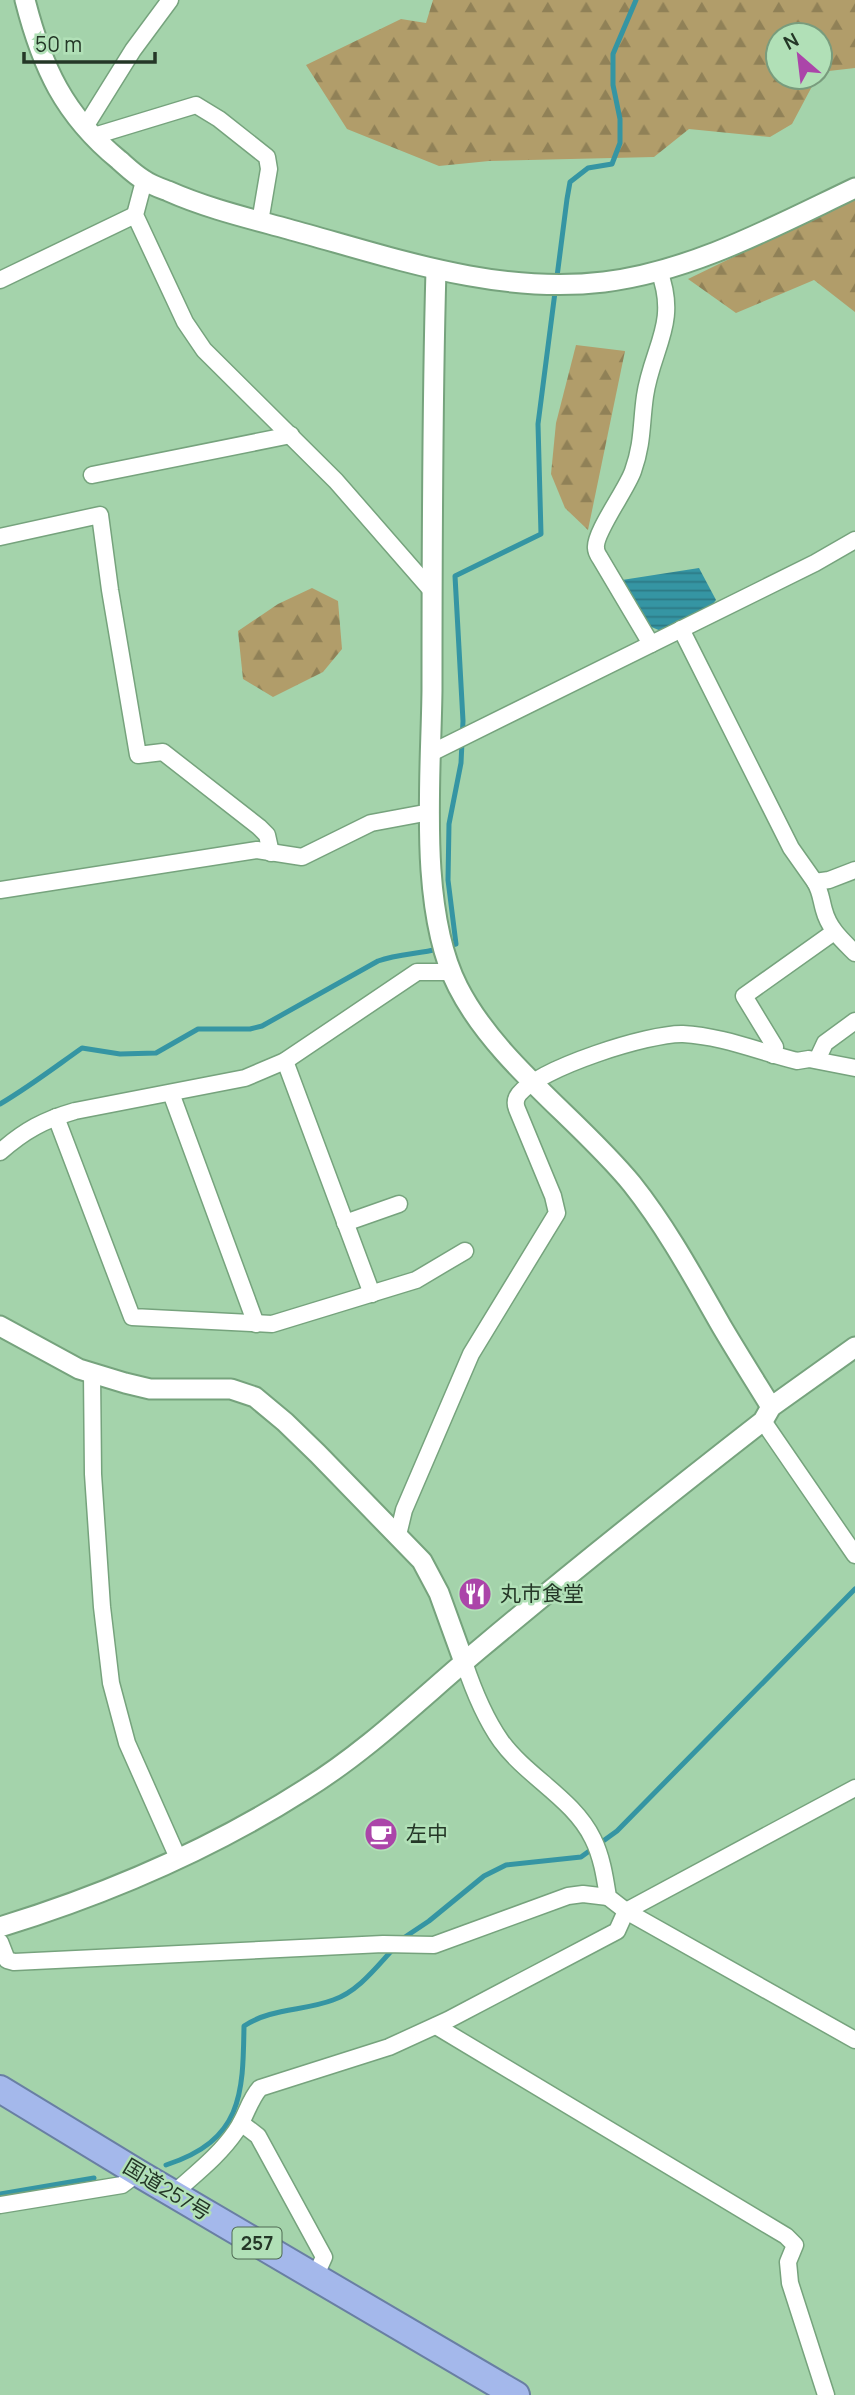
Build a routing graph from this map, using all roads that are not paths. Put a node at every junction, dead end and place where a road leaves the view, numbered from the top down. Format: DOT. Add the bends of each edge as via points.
graph roads {
  1 [pos="25,0"];
  2 [pos="170,0"];
  3 [pos="89,132"];
  4 [pos="144,181"];
  5 [pos="855,188"];
  6 [pos="135,215"];
  7 [pos="260,222"];
  8 [pos="436,270"];
  9 [pos="659,271"];
  10 [pos="0,280"];
  11 [pos="291,435"];
  12 [pos="92,475"];
  13 [pos="0,537"];
  14 [pos="855,540"];
  15 [pos="432,591"];
  16 [pos="681,629"];
  17 [pos="651,644"];
  18 [pos="432,753"];
  19 [pos="430,812"];
  20 [pos="271,853"];
  21 [pos="855,870"];
  22 [pos="815,882"];
  23 [pos="0,890"];
  24 [pos="834,932"];
  25 [pos="855,953"];
  26 [pos="450,972"];
  27 [pos="855,1021"];
  28 [pos="773,1055"];
  29 [pos="817,1060"];
  30 [pos="285,1061"];
  31 [pos="855,1068"];
  32 [pos="533,1082"];
  33 [pos="171,1093"];
  34 [pos="56,1117"];
  35 [pos="0,1152"];
  36 [pos="399,1205"];
  37 [pos="345,1223"];
  38 [pos="465,1251"];
  39 [pos="372,1294"];
  40 [pos="256,1324"];
  41 [pos="0,1326"];
  42 [pos="855,1347"];
  43 [pos="92,1373"];
  44 [pos="767,1414"];
  45 [pos="398,1535"];
  46 [pos="855,1555"];
  47 [pos="464,1662"];
  48 [pos="855,1788"];
  49 [pos="178,1858"];
  50 [pos="608,1897"];
  51 [pos="626,1911"];
  52 [pos="0,1927"];
  53 [pos="0,1942"];
  54 [pos="436,2026"];
  55 [pos="855,2040"];
  56 [pos="0,2089"];
  57 [pos="241,2123"];
  58 [pos="138,2174"];
  59 [pos="173,2194"];
  60 [pos="0,2205"];
  61 [pos="315,2277"];
  62 [pos="516,2395"];
  63 [pos="826,2395"];
  1 -- 3 [label="street" via="48,72"];
  2 -- 3 [label="street" via="133,50"];
  3 -- 4 [label="street"];
  3 -- 7 [label="street" via="196,105 267,157"];
  4 -- 6 [label="street"];
  4 -- 7 [label="street" via="190,201"];
  5 -- 9 [label="street" via="722,249"];
  6 -- 10 [label="street"];
  6 -- 11 [label="street" via="185,322 204,350"];
  7 -- 8 [label="street"];
  8 -- 9 [label="street" via="545,285 606,282"];
  8 -- 15 [label="street"];
  9 -- 17 [label="street" via="667,305 645,396 641,444 632,474 596,548"];
  11 -- 12 [label="street"];
  11 -- 15 [label="street"];
  13 -- 20 [label="street" via="100,515 138,755 163,752 259,827 267,835"];
  14 -- 16 [label="street"];
  15 -- 18 [label="street"];
  16 -- 17 [label="street"];
  16 -- 22 [label="street" via="791,848"];
  17 -- 18 [label="street"];
  18 -- 19 [label="street"];
  19 -- 20 [label="street" via="371,823 302,857"];
  19 -- 26 [label="street" via="432,889"];
  20 -- 23 [label="street" via="257,850"];
  21 -- 22 [label="street"];
  22 -- 24 [label="street"];
  24 -- 25 [label="street"];
  24 -- 28 [label="street" via="744,996 775,1047"];
  26 -- 30 [label="street" via="417,972"];
  26 -- 32 [label="street" via="475,1014"];
  27 -- 29 [label="street" via="825,1044"];
  28 -- 29 [label="street"];
  28 -- 32 [label="street" via="701,1035 654,1036"];
  29 -- 31 [label="street"];
  30 -- 33 [label="street" via="245,1079"];
  30 -- 37 [label="street"];
  32 -- 44 [label="street" via="634,1186 689,1268"];
  32 -- 45 [label="street" via="515,1102 557,1213 471,1354 404,1510"];
  33 -- 34 [label="street"];
  33 -- 40 [label="street"];
  34 -- 35 [label="street" via="21,1134"];
  34 -- 40 [label="street" via="132,1317"];
  36 -- 37 [label="street"];
  37 -- 39 [label="street"];
  38 -- 39 [label="street" via="416,1280"];
  39 -- 40 [label="street" via="272,1324"];
  41 -- 43 [label="street"];
  42 -- 44 [label="street"];
  43 -- 45 [label="street" via="150,1389 230,1389 255,1397"];
  43 -- 49 [label="street" via="93,1474 111,1683 127,1743"];
  44 -- 46 [label="street"];
  44 -- 47 [label="street"];
  45 -- 47 [label="street" via="422,1561 439,1593"];
  47 -- 49 [label="street" via="378,1737 305,1790"];
  47 -- 50 [label="street" via="475,1696 501,1741 578,1816 595,1842"];
  48 -- 51 [label="street"];
  49 -- 52 [label="street" via="121,1885"];
  50 -- 51 [label="street"];
  50 -- 53 [label="street" via="568,1896 434,1945 14,1962 7,1960"];
  51 -- 54 [label="street" via="617,1931"];
  51 -- 55 [label="street"];
  54 -- 57 [label="street" via="389,2047 261,2088 251,2098"];
  54 -- 63 [label="street" via="786,2236 795,2245 788,2262 790,2283"];
  56 -- 58 [label="highway, 国道257号 / 257"];
  57 -- 59 [label="street" via="221,2152"];
  57 -- 61 [label="street" via="258,2136 324,2257"];
  58 -- 59 [label="highway, 国道257号 / 257"];
  58 -- 60 [label="street" via="122,2185"];
  59 -- 61 [label="highway, 国道257号 / 257"];
  61 -- 62 [label="highway, 国道257号 / 257"];
}
